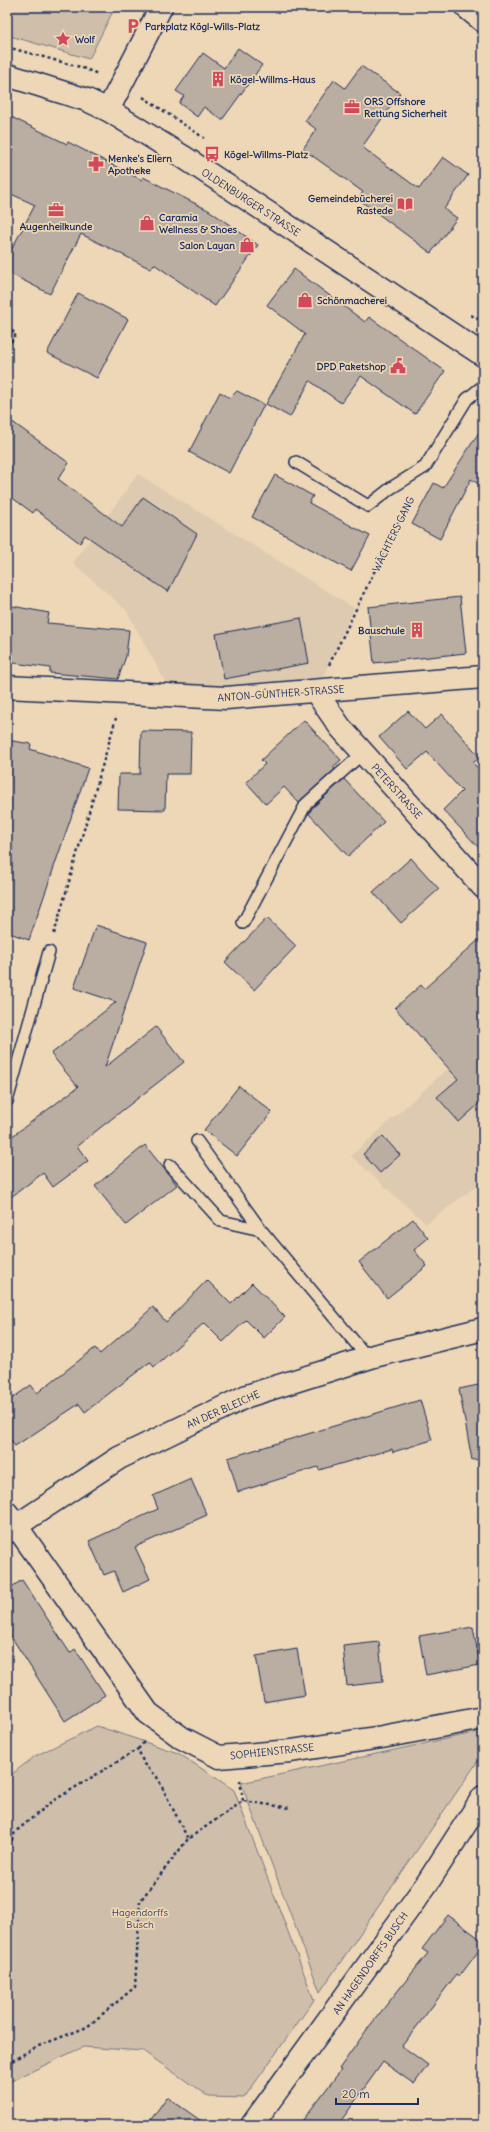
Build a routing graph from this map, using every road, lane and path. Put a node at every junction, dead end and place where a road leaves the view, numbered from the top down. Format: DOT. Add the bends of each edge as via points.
graph roads {
  1 [pos="161,7"];
  2 [pos="466,7"];
  3 [pos="483,21"];
  4 [pos="7,75"];
  5 [pos="108,110"];
  6 [pos="7,327"];
  7 [pos="7,348"];
  8 [pos="483,355"];
  9 [pos="483,386"];
  10 [pos="296,462"];
  11 [pos="425,467"];
  12 [pos="483,677"];
  13 [pos="7,687"];
  14 [pos="316,692"];
  15 [pos="122,694"];
  16 [pos="363,753"];
  17 [pos="483,887"];
  18 [pos="243,923"];
  19 [pos="49,952"];
  20 [pos="7,1101"];
  21 [pos="197,1141"];
  22 [pos="170,1165"];
  23 [pos="261,1230"];
  24 [pos="483,1329"];
  25 [pos="368,1358"];
  26 [pos="10,1524"];
  27 [pos="483,1718"];
  28 [pos="483,1797"];
  29 [pos="291,1808"];
  30 [pos="188,1838"];
  31 [pos="7,1852"];
  32 [pos="7,2064"];
  33 [pos="252,2125"];
  1 -- 5 [label="street"];
  2 -- 3 [label="street"];
  4 -- 5 [label="street, OLDENBURGER STRASSE" via="87,100"];
  5 -- 8 [label="street, OLDENBURGER STRASSE"];
  6 -- 7 [label="path" via="16,334"];
  9 -- 11 [label="lane" via="467,399"];
  10 -- 11 [label="lane" via="368,506"];
  11 -- 14 [label="path, WÄCHTERS GANG"];
  12 -- 14 [label="street, ANTON-GÜNTHER-STRASSE"];
  13 -- 15 [label="street, ANTON-GÜNTHER-STRASSE"];
  14 -- 15 [label="street, ANTON-GÜNTHER-STRASSE" via="226,698"];
  14 -- 16 [label="street, PETERSTRASSE" via="340,727"];
  15 -- 19 [label="path"];
  16 -- 17 [label="street, PETERSTRASSE"];
  16 -- 18 [label="lane" via="306,804"];
  19 -- 20 [label="lane"];
  21 -- 23 [label="lane"];
  22 -- 23 [label="lane" via="222,1221"];
  23 -- 25 [label="lane"];
  24 -- 25 [label="street, AN DER BLEICHE"];
  25 -- 26 [label="street, AN DER BLEICHE" via="247,1396 119,1458"];
  26 -- 27 [label="street, SOPHIENSTRASSE" via="148,1713 182,1738 219,1757 290,1751"];
  28 -- 33 [label="street, AN HAGENDORFFS BUSCH" via="428,1882"];
  29 -- 30 [label="path" via="243,1801"];
  30 -- 31 [label="path" via="157,1777 144,1764 138,1749 53,1801 15,1832"];
  30 -- 32 [label="path" via="140,1901 135,1987 87,2027 36,2047"];
}
